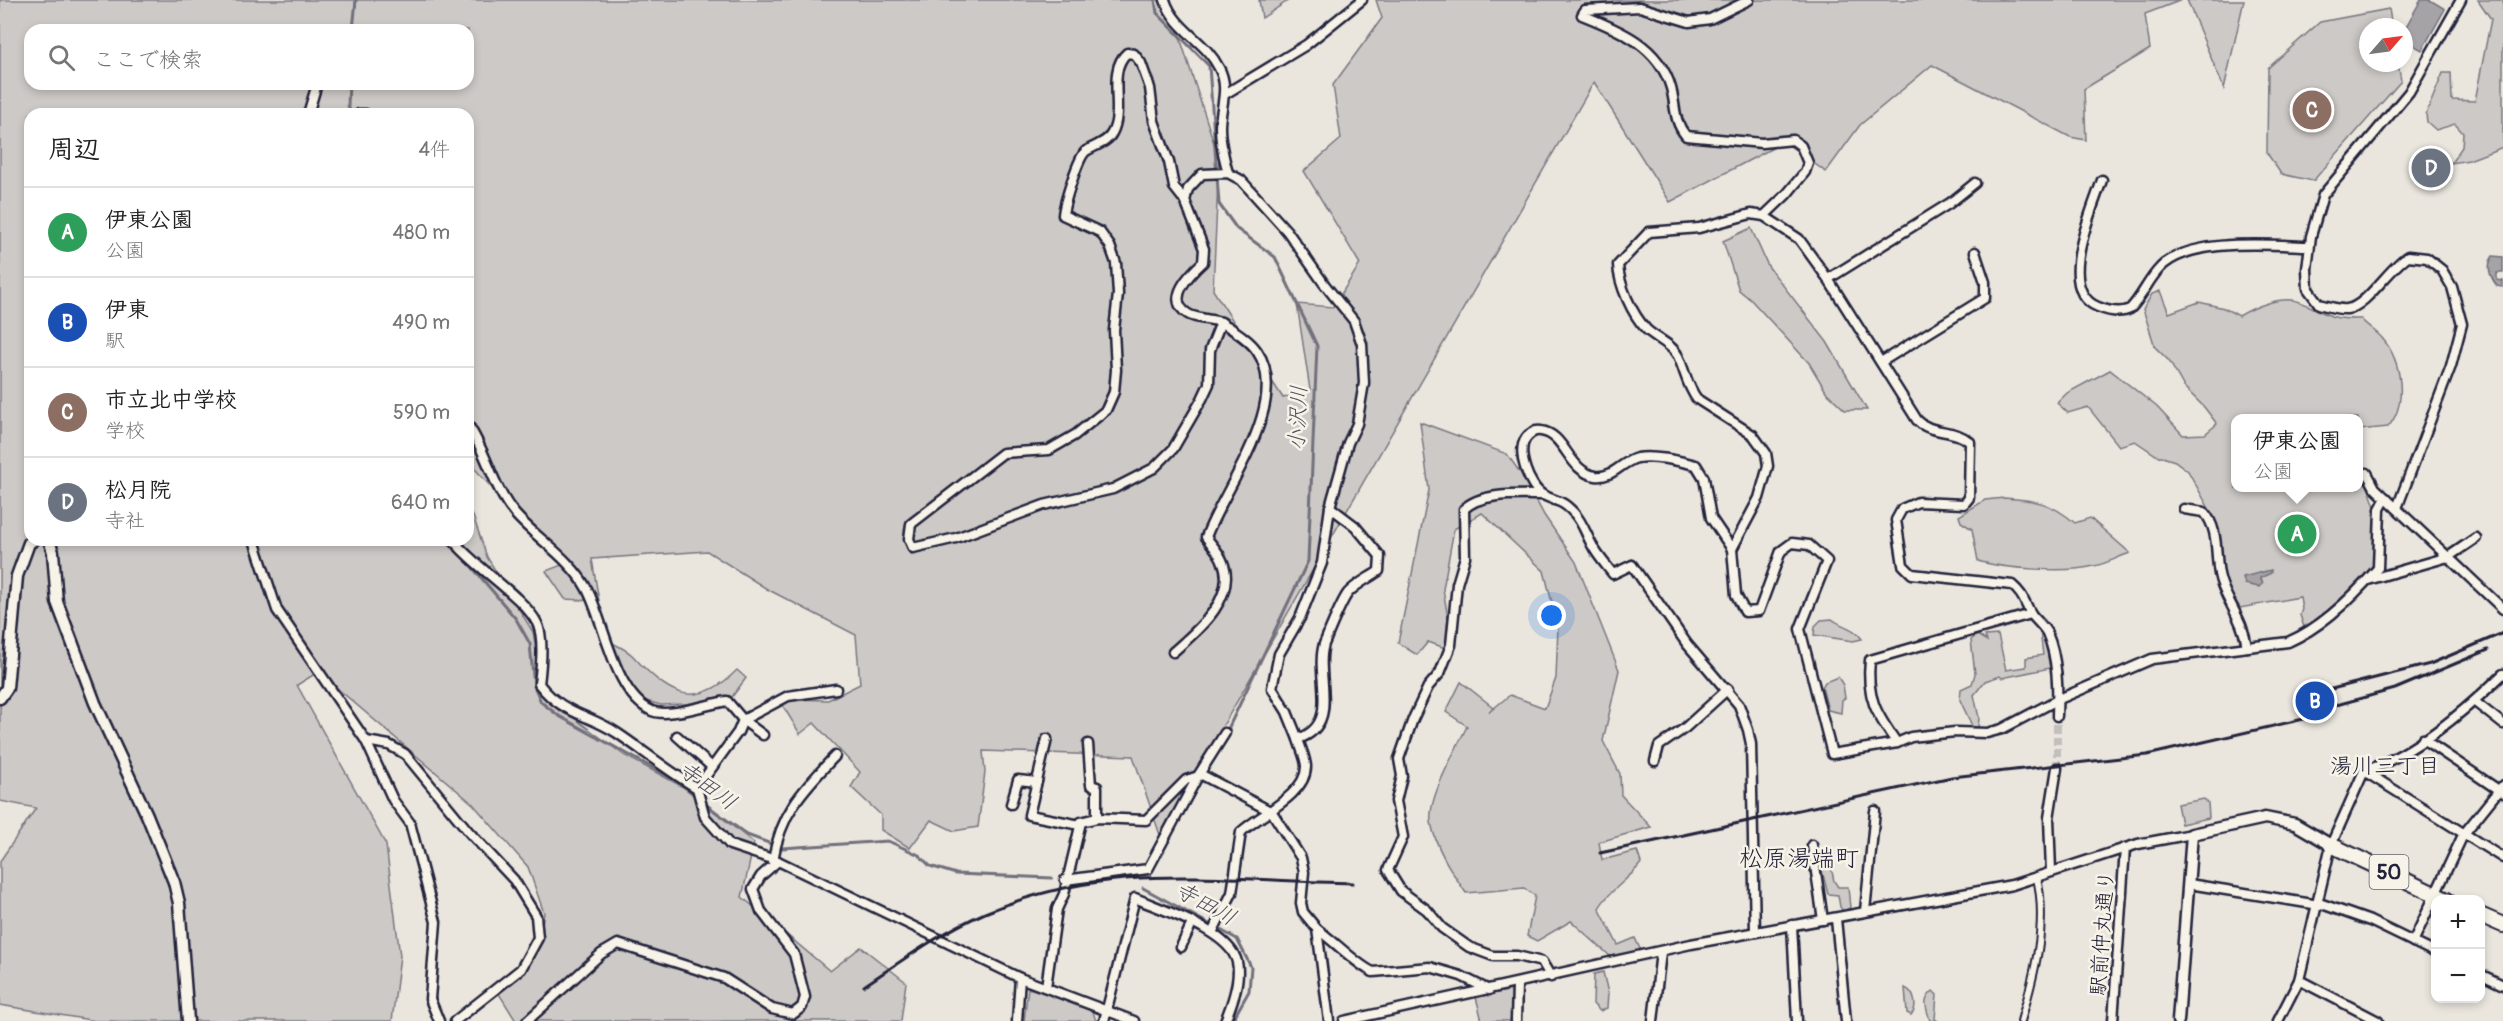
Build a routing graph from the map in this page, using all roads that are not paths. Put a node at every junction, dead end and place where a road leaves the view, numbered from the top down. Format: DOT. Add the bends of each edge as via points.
graph roads {
  1 [pos="1165,0"];
  2 [pos="1362,0"];
  3 [pos="1749,0"];
  4 [pos="2461,0"];
  5 [pos="315,90"];
  6 [pos="1225,94"];
  7 [pos="310,108"];
  8 [pos="1228,173"];
  9 [pos="2102,180"];
  10 [pos="1975,183"];
  11 [pos="1185,201"];
  12 [pos="1764,216"];
  13 [pos="2309,246"];
  14 [pos="1975,252"];
  15 [pos="1828,279"];
  16 [pos="1221,321"];
  17 [pos="1881,362"];
  18 [pos="474,434"];
  19 [pos="2367,473"];
  20 [pos="1542,495"];
  21 [pos="2386,498"];
  22 [pos="1330,507"];
  23 [pos="2397,508"];
  24 [pos="2184,509"];
  25 [pos="2476,538"];
  26 [pos="28,546"];
  27 [pos="51,546"];
  28 [pos="256,546"];
  29 [pos="458,546"];
  30 [pos="1732,549"];
  31 [pos="2448,557"];
  32 [pos="2367,580"];
  33 [pos="2503,609"];
  34 [pos="2031,614"];
  35 [pos="2247,647"];
  36 [pos="1173,652"];
  37 [pos="2503,674"];
  38 [pos="836,689"];
  39 [pos="1728,689"];
  40 [pos="0,698"];
  41 [pos="2058,700"];
  42 [pos="2475,702"];
  43 [pos="2057,716"];
  44 [pos="744,721"];
  45 [pos="2503,724"];
  46 [pos="1225,733"];
  47 [pos="763,735"];
  48 [pos="676,736"];
  49 [pos="1298,739"];
  50 [pos="2423,739"];
  51 [pos="1047,740"];
  52 [pos="366,741"];
  53 [pos="1896,743"];
  54 [pos="1088,744"];
  55 [pos="835,756"];
  56 [pos="1655,760"];
  57 [pos="712,767"];
  58 [pos="2057,768"];
  59 [pos="2364,771"];
  60 [pos="1204,776"];
  61 [pos="1037,782"];
  62 [pos="2502,789"];
  63 [pos="698,790"];
  64 [pos="1011,804"];
  65 [pos="1875,811"];
  66 [pos="1272,812"];
  67 [pos="1097,818"];
  68 [pos="1080,825"];
  69 [pos="2192,834"];
  70 [pos="2463,835"];
  71 [pos="1812,845"];
  72 [pos="2331,845"];
  73 [pos="2125,848"];
  74 [pos="2503,858"];
  75 [pos="776,860"];
  76 [pos="2051,871"];
  77 [pos="2037,878"];
  78 [pos="1065,880"];
  79 [pos="2189,884"];
  80 [pos="2437,895"];
  81 [pos="2442,895"];
  82 [pos="2319,904"];
  83 [pos="1865,911"];
  84 [pos="2431,913"];
  85 [pos="2485,917"];
  86 [pos="1836,919"];
  87 [pos="1823,920"];
  88 [pos="1192,923"];
  89 [pos="1792,925"];
  90 [pos="2503,925"];
  91 [pos="1317,929"];
  92 [pos="1213,932"];
  93 [pos="1755,932"];
  94 [pos="2413,942"];
  95 [pos="1181,946"];
  96 [pos="1661,951"];
  97 [pos="2431,951"];
  98 [pos="2485,976"];
  99 [pos="1551,977"];
  100 [pos="1020,978"];
  101 [pos="2299,980"];
  102 [pos="1517,985"];
  103 [pos="2503,985"];
  104 [pos="1046,987"];
  105 [pos="1489,990"];
  106 [pos="776,1010"];
  107 [pos="1105,1010"];
  108 [pos="2280,1020"];
  109 [pos="188,1021"];
  110 [pos="439,1021"];
  111 [pos="456,1021"];
  112 [pos="527,1021"];
  113 [pos="774,1021"];
  114 [pos="1017,1021"];
  115 [pos="1104,1021"];
  116 [pos="1134,1021"];
  117 [pos="1225,1021"];
  118 [pos="1329,1021"];
  119 [pos="1344,1021"];
  120 [pos="1516,1021"];
  121 [pos="1653,1021"];
  122 [pos="1797,1021"];
  123 [pos="1846,1021"];
  124 [pos="2021,1021"];
  125 [pos="2113,1021"];
  126 [pos="2178,1021"];
  127 [pos="2378,1021"];
  1 -- 6 [label="street" via="1174,21 1220,68"];
  2 -- 6 [label="street" via="1306,45"];
  3 -- 12 [label="street" via="1710,19 1689,22 1640,7 1585,10 1582,15 1621,32 1657,58 1671,88 1678,126 1686,136 1762,143 1793,140 1801,146 1808,162 1805,172"];
  4 -- 13 [label="street" via="2409,92 2323,195"];
  5 -- 7 [label="street"];
  6 -- 8 [label="street" via="1220,128"];
  8 -- 11 [label="street" via="1197,177"];
  8 -- 22 [label="street" via="1241,180 1287,231 1354,321 1362,344 1364,382 1357,424"];
  9 -- 13 [label="street" via="2079,256 2077,284 2087,303 2104,309 2130,309 2161,266 2181,256 2233,244"];
  10 -- 15 [label="street" via="1950,203"];
  11 -- 16 [label="street" via="1204,249 1203,262 1184,280 1179,292 1182,306 1188,314"];
  11 -- 16 [label="street" via="1174,187 1141,63 1134,54 1127,53 1118,70 1112,133 1079,160 1063,215 1101,232 1116,263 1114,392 1106,410 1075,435 1049,450 1003,453 911,524 909,539 913,548 956,538 1044,505 1113,489 1154,468 1173,449 1209,384 1210,351"];
  12 -- 15 [label="street" via="1799,239"];
  12 -- 30 [label="street" via="1751,214 1699,228 1648,232 1618,265 1618,277 1631,305 1645,328 1677,355 1690,391 1753,435 1766,453 1768,466 1759,498"];
  13 -- 23 [label="street" via="2308,289 2319,304 2347,309 2362,303 2394,265 2408,256 2427,258 2442,270 2452,287 2462,324 2451,366"];
  14 -- 17 [label="street" via="1985,282 1985,298"];
  15 -- 17 [label="street"];
  16 -- 36 [label="street" via="1257,351 1266,372 1265,399 1257,435 1206,537 1222,560 1227,580 1214,612"];
  17 -- 34 [label="street" via="1924,428 1961,434 1970,442 1969,498 1964,504 1918,502 1902,509 1896,520 1903,565 1912,574 2012,585 2022,594"];
  18 -- 44 [label="street" via="514,513 561,557 586,588 615,667 636,700 652,711 670,714 727,701"];
  19 -- 21 [label="street"];
  20 -- 30 [label="street" via="1522,458 1522,445 1536,430 1553,435 1575,465 1595,476 1614,472 1636,459 1696,465 1704,478 1711,518"];
  20 -- 39 [label="street" via="1561,500 1576,514 1613,574 1632,565 1687,645"];
  20 -- 99 [label="street" via="1509,495 1476,501 1464,509 1465,557 1457,584 1451,645 1440,673 1428,687 1413,719 1399,759 1401,776 1396,801 1403,837 1388,870 1401,891 1455,938 1493,956 1542,962"];
  21 -- 23 [label="street"];
  21 -- 32 [label="street" via="2380,509 2378,568"];
  22 -- 49 [label="street" via="1322,563 1300,618 1279,654 1272,688"];
  22 -- 49 [label="street" via="1355,526 1380,556 1378,571 1348,593 1323,646 1324,704 1319,724"];
  23 -- 31 [label="street"];
  24 -- 35 [label="street" via="2204,512 2211,524 2219,577 2244,628"];
  25 -- 31 [label="street"];
  26 -- 40 [label="street" via="17,576 7,688"];
  27 -- 109 [label="street" via="61,613 95,703 174,882"];
  28 -- 52 [label="street" via="277,610"];
  29 -- 63 [label="street" via="537,623 539,684 547,694 565,709 614,731"];
  30 -- 53 [label="street" via="1736,595 1745,612 1759,611 1781,551 1792,543 1809,544 1827,561 1800,629 1832,754"];
  31 -- 32 [label="street"];
  31 -- 33 [label="street"];
  32 -- 35 [label="street" via="2321,623 2298,637"];
  34 -- 41 [label="street" via="2047,633"];
  34 -- 53 [label="street" via="1870,660 1868,678 1876,713"];
  35 -- 41 [label="street" via="2152,660"];
  37 -- 42 [label="street"];
  38 -- 44 [label="street" via="788,696"];
  39 -- 56 [label="street" via="1686,728 1659,746"];
  39 -- 93 [label="street" via="1739,705 1751,744"];
  41 -- 43 [label="street"];
  41 -- 53 [label="street" via="2002,729 1911,736"];
  42 -- 45 [label="street"];
  42 -- 50 [label="street"];
  44 -- 47 [label="street"];
  44 -- 57 [label="street"];
  46 -- 60 [label="street"];
  48 -- 57 [label="street"];
  49 -- 66 [label="street" via="1306,766 1302,781"];
  50 -- 59 [label="street" via="2385,764"];
  50 -- 62 [label="street"];
  51 -- 61 [label="street"];
  52 -- 110 [label="street" via="393,800 410,823 428,886 435,922 430,999"];
  52 -- 111 [label="street" via="389,745 405,754 514,880 536,916 538,938 520,969"];
  54 -- 67 [label="street" via="1091,784 1097,787"];
  55 -- 75 [label="street" via="790,808 777,838"];
  57 -- 63 [label="street"];
  58 -- 76 [label="street" via="2049,818"];
  59 -- 70 [label="street"];
  59 -- 72 [label="street"];
  60 -- 66 [label="street"];
  60 -- 67 [label="street" via="1186,780 1146,820"];
  60 -- 78 [label="street" via="1148,869"];
  61 -- 64 [label="street" via="1018,780"];
  61 -- 68 [label="street" via="1029,815"];
  62 -- 70 [label="street"];
  63 -- 75 [label="street" via="705,817 730,845"];
  65 -- 83 [label="street"];
  66 -- 91 [label="street" via="1301,858 1304,872 1300,903"];
  66 -- 92 [label="street" via="1241,832 1232,893"];
  67 -- 68 [label="street"];
  68 -- 78 [label="street"];
  69 -- 72 [label="street" via="2265,818 2295,824"];
  69 -- 73 [label="street"];
  69 -- 79 [label="street"];
  70 -- 74 [label="street"];
  70 -- 81 [label="street"];
  71 -- 87 [label="street"];
  72 -- 80 [label="main road, 50"];
  72 -- 82 [label="street"];
  73 -- 76 [label="street"];
  73 -- 125 [label="street, 駅前仲丸通り"];
  75 -- 100 [label="street"];
  75 -- 106 [label="street" via="753,889 755,901 794,954 805,997 794,1014"];
  76 -- 77 [label="street"];
  77 -- 83 [label="street"];
  77 -- 124 [label="street" via="2040,941"];
  78 -- 104 [label="street"];
  79 -- 82 [label="street"];
  79 -- 126 [label="street"];
  82 -- 94 [label="street" via="2370,921"];
  82 -- 101 [label="street"];
  83 -- 86 [label="street"];
  84 -- 94 [label="street"];
  85 -- 90 [label="main road"];
  86 -- 87 [label="street"];
  86 -- 123 [label="street"];
  87 -- 89 [label="street"];
  88 -- 92 [label="street"];
  88 -- 95 [label="street"];
  88 -- 107 [label="street" via="1135,898"];
  89 -- 93 [label="street"];
  89 -- 122 [label="street"];
  91 -- 105 [label="street" via="1373,972 1430,967"];
  91 -- 118 [label="street"];
  92 -- 117 [label="street" via="1232,951 1237,963 1235,989"];
  93 -- 96 [label="street"];
  94 -- 97 [label="street"];
  96 -- 99 [label="street"];
  96 -- 121 [label="street"];
  98 -- 103 [label="street"];
  99 -- 102 [label="street"];
  100 -- 104 [label="street"];
  100 -- 114 [label="street"];
  101 -- 108 [label="street"];
  101 -- 127 [label="street"];
  102 -- 105 [label="street"];
  102 -- 120 [label="street"];
  104 -- 107 [label="street"];
  105 -- 119 [label="street"];
  106 -- 112 [label="street" via="724,978 618,944"];
  106 -- 113 [label="street"];
  107 -- 115 [label="street"];
  107 -- 116 [label="street"];
}
